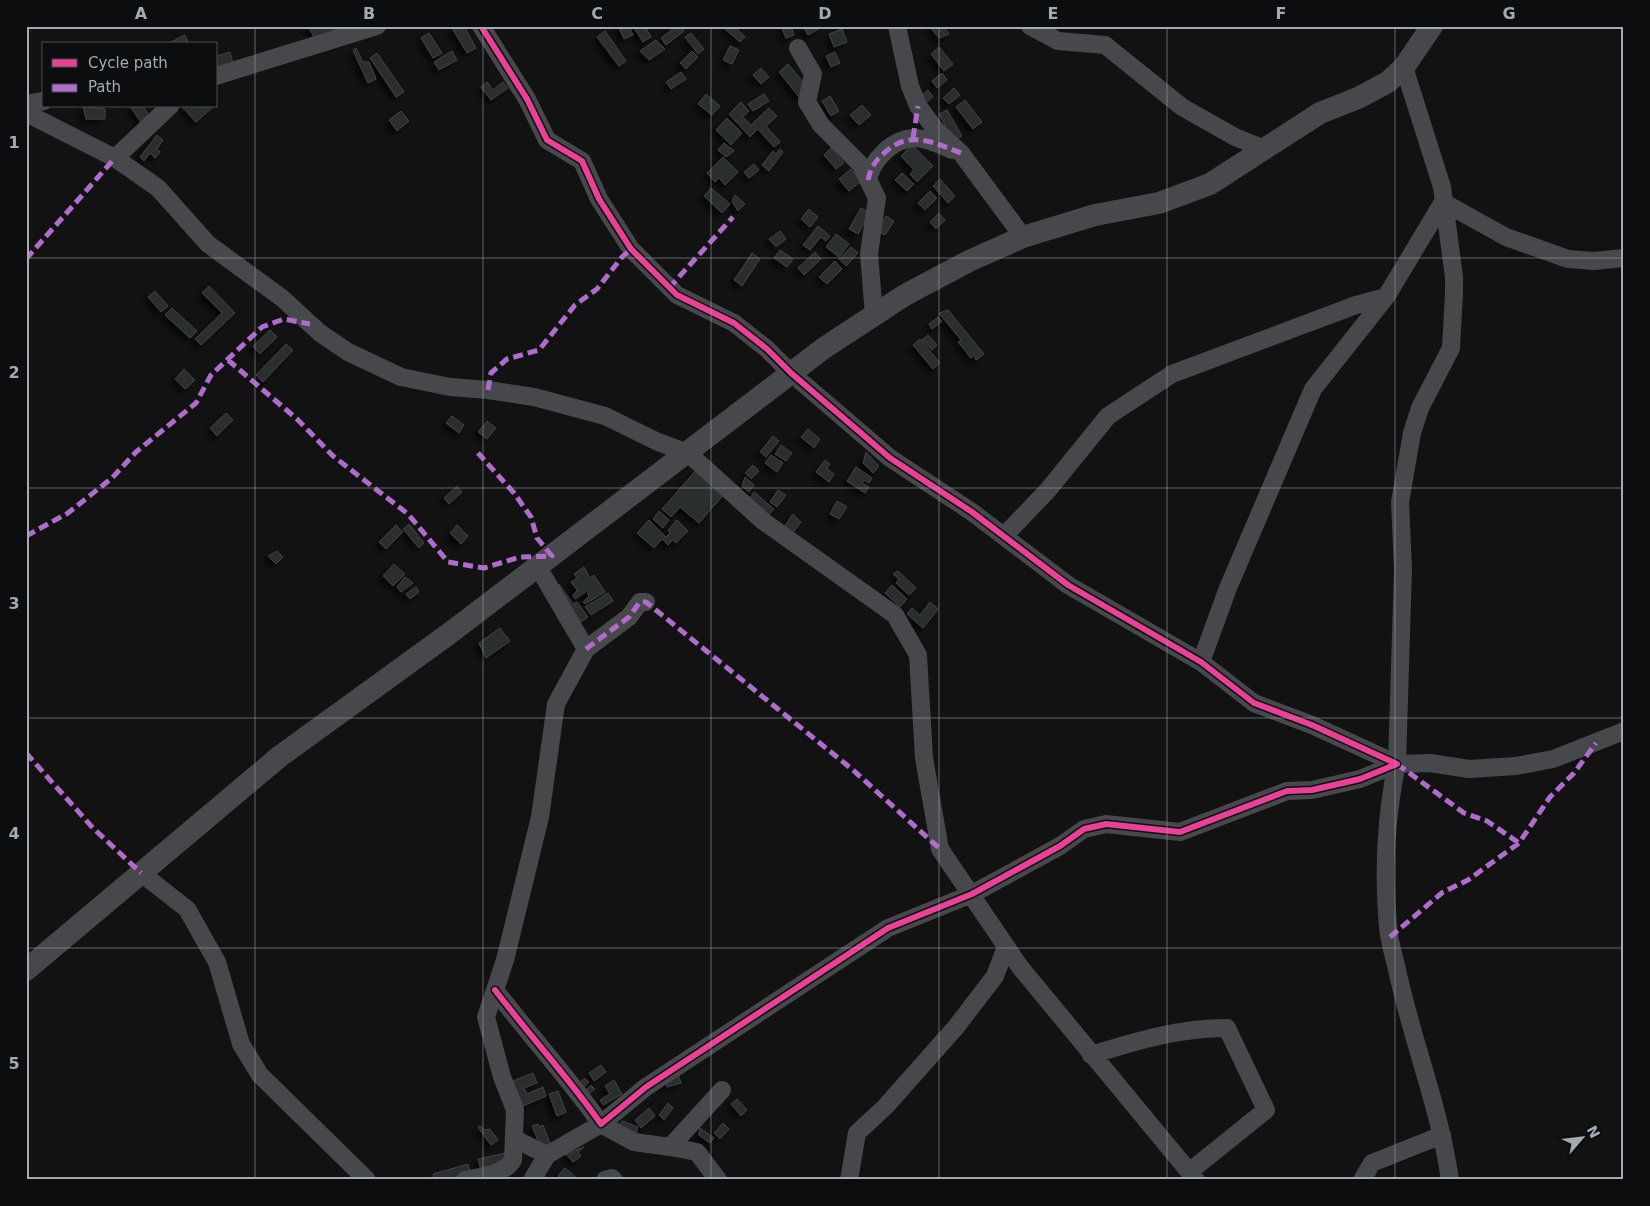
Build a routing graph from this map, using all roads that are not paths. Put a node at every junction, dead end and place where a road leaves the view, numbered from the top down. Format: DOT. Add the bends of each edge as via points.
graph roads {
  1 [pos="377,26"];
  2 [pos="481,26"];
  3 [pos="897,26"];
  4 [pos="1030,26"];
  5 [pos="1432,26"];
  6 [pos="798,48"];
  7 [pos="1404,67"];
  8 [pos="218,75"];
  9 [pos="42,101"];
  10 [pos="26,104"];
  11 [pos="918,106"];
  12 [pos="168,108"];
  13 [pos="26,113"];
  14 [pos="913,138"];
  15 [pos="1265,150"];
  16 [pos="961,154"];
  17 [pos="115,158"];
  18 [pos="868,180"];
  19 [pos="1443,202"];
  20 [pos="1023,237"];
  21 [pos="1624,258"];
  22 [pos="1386,297"];
  23 [pos="874,315"];
  24 [pos="791,373"];
  25 [pos="688,453"];
  26 [pos="1004,536"];
  27 [pos="538,567"];
  28 [pos="646,602"];
  29 [pos="586,649"];
  30 [pos="1201,662"];
  31 [pos="1624,731"];
  32 [pos="1397,764"];
  33 [pos="142,873"];
  34 [pos="972,894"];
  35 [pos="1006,947"];
  36 [pos="26,970"];
  37 [pos="495,990"];
  38 [pos="1091,1055"];
  39 [pos="722,1090"];
  40 [pos="601,1124"];
  41 [pos="1442,1135"];
  42 [pos="515,1139"];
  43 [pos="670,1147"];
  44 [pos="547,1155"];
  45 [pos="1192,1176"];
  46 [pos="367,1180"];
  47 [pos="465,1180"];
  48 [pos="532,1180"];
  49 [pos="605,1180"];
  50 [pos="614,1180"];
  51 [pos="718,1180"];
  52 [pos="849,1180"];
  53 [pos="1362,1180"];
  54 [pos="1450,1180"];
  1 -- 8 [label="street"];
  2 -- 24 [label="street" via="527,99 547,140 582,161 598,200 634,251 677,295 734,324 767,349"];
  3 -- 11 [label="street" via="910,86"];
  4 -- 15 [label="street" via="1058,41 1105,45 1182,107"];
  5 -- 7 [label="street"];
  6 -- 18 [label="street" via="813,74 807,102 821,125 861,165"];
  7 -- 15 [label="street" via="1388,82 1320,113"];
  7 -- 19 [label="street" via="1442,187"];
  9 -- 10 [label="street"];
  11 -- 14 [label="street"];
  11 -- 16 [label="street" via="936,130"];
  12 -- 17 [label="street"];
  13 -- 17 [label="street"];
  14 -- 16 [label="street" via="930,141"];
  14 -- 18 [label="street" via="893,144 871,166"];
  15 -- 20 [label="street" via="1210,184 1159,202 1094,215"];
  16 -- 20 [label="street"];
  17 -- 25 [label="street" via="158,188 208,244 348,352 401,377 450,387 534,397 605,416"];
  18 -- 23 [label="street" via="877,198 869,254"];
  19 -- 21 [label="street" via="1506,237 1568,259"];
  19 -- 22 [label="street"];
  19 -- 32 [label="street" via="1454,277 1451,348 1420,408 1412,433 1400,502 1403,569"];
  20 -- 23 [label="street" via="905,294"];
  22 -- 26 [label="street" via="1356,305 1172,374 1108,416 1048,490"];
  22 -- 30 [label="street" via="1313,389 1232,579"];
  23 -- 24 [label="street"];
  24 -- 25 [label="street"];
  24 -- 26 [label="street" via="890,458"];
  25 -- 27 [label="street"];
  25 -- 34 [label="street" via="763,521 894,615 918,655 924,758 940,848"];
  26 -- 30 [label="street" via="1068,584"];
  27 -- 29 [label="street"];
  27 -- 33 [label="street" via="280,757"];
  28 -- 29 [label="street" via="640,602 629,617"];
  29 -- 37 [label="street" via="556,704 540,816"];
  30 -- 32 [label="street" via="1254,703 1312,725"];
  31 -- 32 [label="street" via="1553,759 1516,766 1469,769 1430,763"];
  32 -- 34 [label="street" via="1360,779 1312,790 1287,791 1180,832 1106,824 1084,829 1060,846"];
  32 -- 41 [label="street" via="1391,790 1387,862 1388,927 1402,992"];
  33 -- 36 [label="street"];
  33 -- 46 [label="street" via="186,909 217,962 240,1044 260,1075"];
  34 -- 35 [label="street"];
  34 -- 40 [label="street" via="888,928 646,1087"];
  35 -- 38 [label="street"];
  35 -- 52 [label="street" via="995,976 956,1027 857,1133"];
  37 -- 40 [label="street" via="571,1081"];
  37 -- 42 [label="street" via="486,1017 515,1110"];
  38 -- 45 [label="street"];
  38 -- 45 [label="street" via="1194,1028 1227,1028 1266,1110"];
  39 -- 43 [label="street"];
  40 -- 43 [label="street" via="634,1142"];
  40 -- 44 [label="street"];
  41 -- 53 [label="street" via="1372,1163"];
  41 -- 54 [label="street"];
  42 -- 44 [label="street"];
  42 -- 47 [label="street" via="510,1166"];
  43 -- 51 [label="street" via="697,1152"];
  44 -- 48 [label="street"];
  49 -- 50 [label="street"];
}
